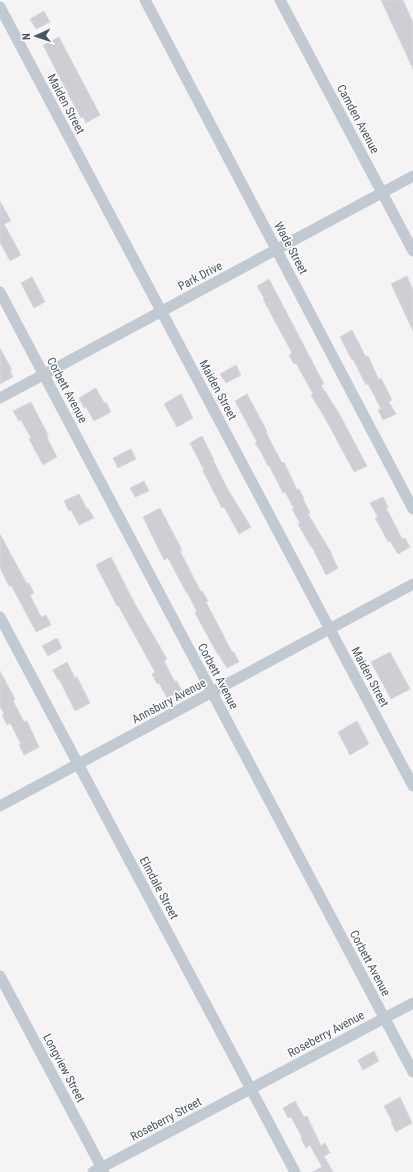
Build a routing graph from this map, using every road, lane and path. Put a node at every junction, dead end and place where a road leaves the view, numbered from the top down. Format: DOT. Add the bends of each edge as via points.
graph roads {
  1 [pos="145,0"];
  2 [pos="280,0"];
  3 [pos="0,7"];
  4 [pos="413,176"];
  5 [pos="382,193"];
  6 [pos="277,250"];
  7 [pos="413,251"];
  8 [pos="0,292"];
  9 [pos="161,312"];
  10 [pos="44,375"];
  11 [pos="0,398"];
  12 [pos="413,509"];
  13 [pos="413,584"];
  14 [pos="0,617"];
  15 [pos="330,629"];
  16 [pos="212,692"];
  17 [pos="78,764"];
  18 [pos="413,786"];
  19 [pos="0,806"];
  20 [pos="0,976"];
  21 [pos="413,1003"];
  22 [pos="384,1018"];
  23 [pos="413,1072"];
  24 [pos="251,1089"];
  25 [pos="100,1170"];
  26 [pos="295,1172"];
  1 -- 6 [label="street, Wade Street"];
  2 -- 5 [label="street, Camden Avenue"];
  3 -- 9 [label="street, Maiden Street"];
  4 -- 5 [label="street, Park Drive"];
  5 -- 6 [label="street, Park Drive"];
  5 -- 7 [label="street, Camden Avenue"];
  6 -- 9 [label="street, Park Drive"];
  6 -- 12 [label="street, Wade Street"];
  8 -- 10 [label="street, Corbett Avenue"];
  9 -- 10 [label="street, Park Drive"];
  9 -- 15 [label="street, Maiden Street"];
  10 -- 11 [label="street, Park Drive"];
  10 -- 16 [label="street, Corbett Avenue"];
  13 -- 15 [label="street, Annsbury Avenue"];
  14 -- 17 [label="street, Elmdale Street"];
  15 -- 16 [label="street, Annsbury Avenue"];
  15 -- 18 [label="street, Maiden Street"];
  16 -- 17 [label="street, Annsbury Avenue"];
  16 -- 22 [label="street, Corbett Avenue"];
  17 -- 19 [label="street, Annsbury Avenue"];
  17 -- 24 [label="street, Elmdale Street"];
  20 -- 25 [label="street, Longview Street"];
  21 -- 22 [label="street, Roseberry Avenue"];
  22 -- 23 [label="street, Corbett Avenue"];
  22 -- 24 [label="street, Roseberry Avenue"];
  24 -- 25 [label="street, Roseberry Street"];
  24 -- 26 [label="street, Elmdale Street"];
}
